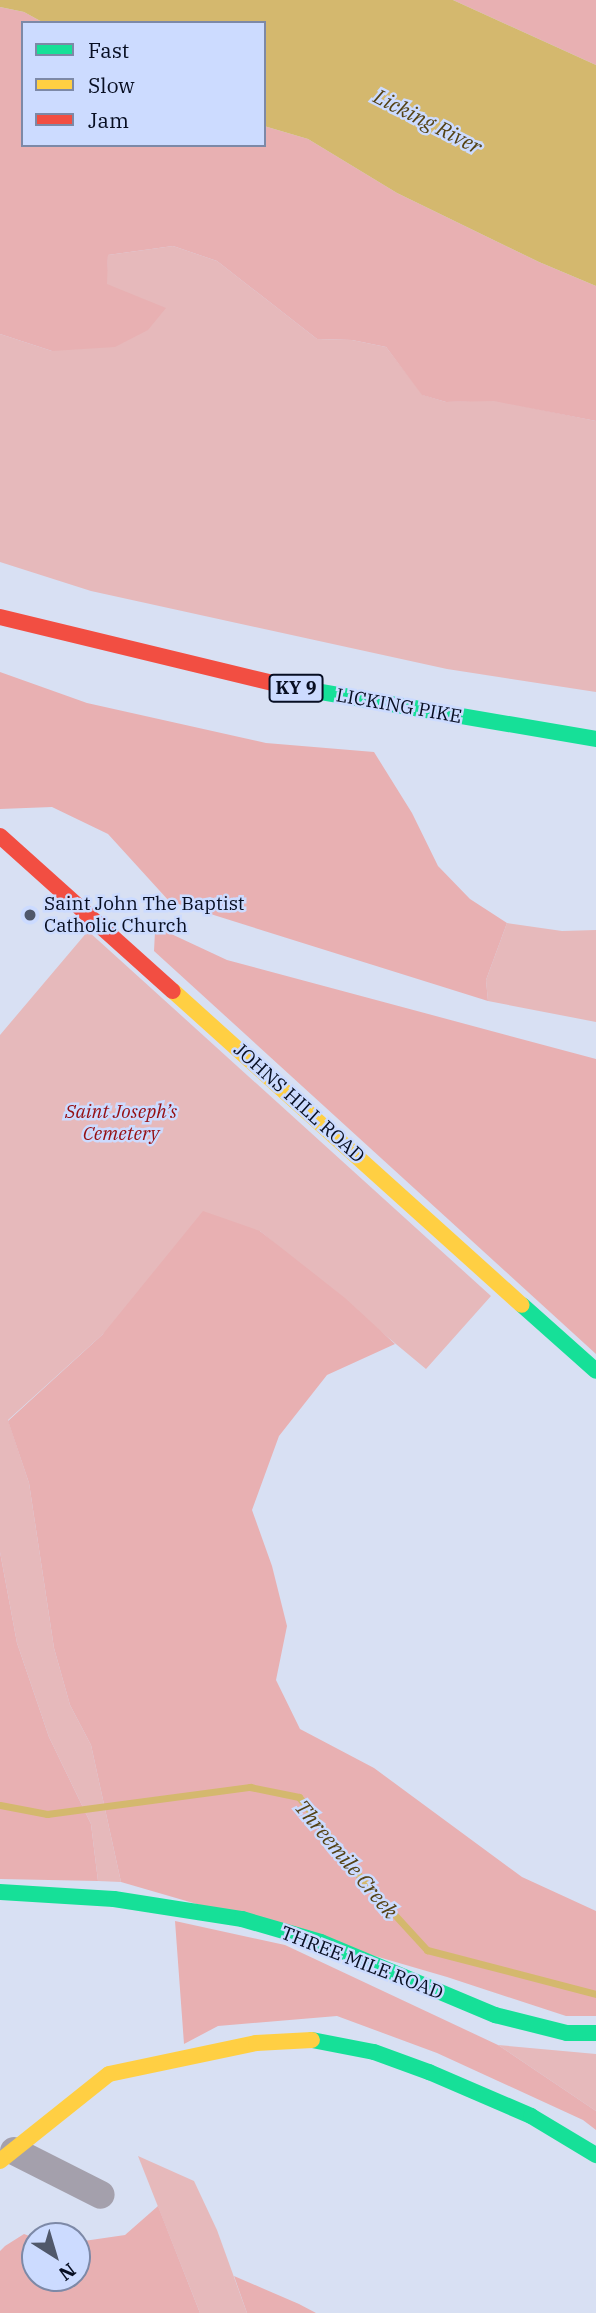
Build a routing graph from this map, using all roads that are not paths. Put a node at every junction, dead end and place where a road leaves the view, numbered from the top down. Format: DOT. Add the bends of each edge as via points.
graph roads {
  1 [pos="0,617"];
  2 [pos="596,739"];
  3 [pos="0,836"];
  4 [pos="596,1371"];
  5 [pos="0,1892"];
  6 [pos="596,2033"];
  7 [pos="596,2155"];
  8 [pos="7,2156"];
  9 [pos="101,2195"];
  1 -- 2 [label="main road, LICKING PIKE / KY 9" via="265,682"];
  3 -- 4 [label="main road, JOHNS HILL ROAD"];
  5 -- 6 [label="main road, THREE MILE ROAD" via="114,1899 242,1919 321,1942 495,2015 567,2033"];
  7 -- 8 [label="main road" via="531,2116 429,2072 374,2052 304,2038 256,2043 109,2074"];
  8 -- 9 [label="street"];
}
